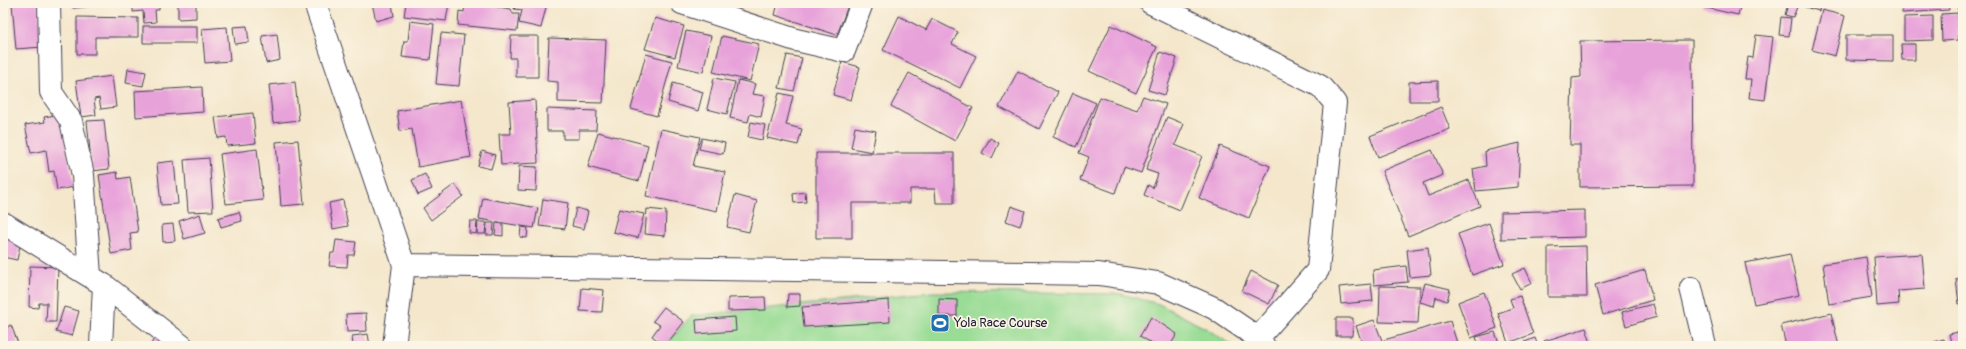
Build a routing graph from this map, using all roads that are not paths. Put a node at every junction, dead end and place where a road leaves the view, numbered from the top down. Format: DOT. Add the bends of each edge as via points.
graph roads {
  1 [pos="49,3"];
  2 [pos="315,3"];
  3 [pos="682,3"];
  4 [pos="862,3"];
  5 [pos="1162,5"];
  6 [pos="3,224"];
  7 [pos="404,265"];
  8 [pos="97,281"];
  9 [pos="1691,288"];
  10 [pos="1261,342"];
  11 [pos="101,346"];
  12 [pos="182,346"];
  13 [pos="394,346"];
  14 [pos="1705,346"];
  1 -- 8 [label="street" via="51,92 71,121 83,175"];
  2 -- 7 [label="street"];
  3 -- 4 [label="street" via="796,40 844,51"];
  5 -- 10 [label="street" via="1320,86 1335,103 1318,270"];
  6 -- 8 [label="street"];
  7 -- 10 [label="street" via="1099,274 1158,283 1214,308"];
  7 -- 13 [label="street"];
  8 -- 11 [label="street"];
  8 -- 12 [label="street"];
  9 -- 14 [label="street"];
}
